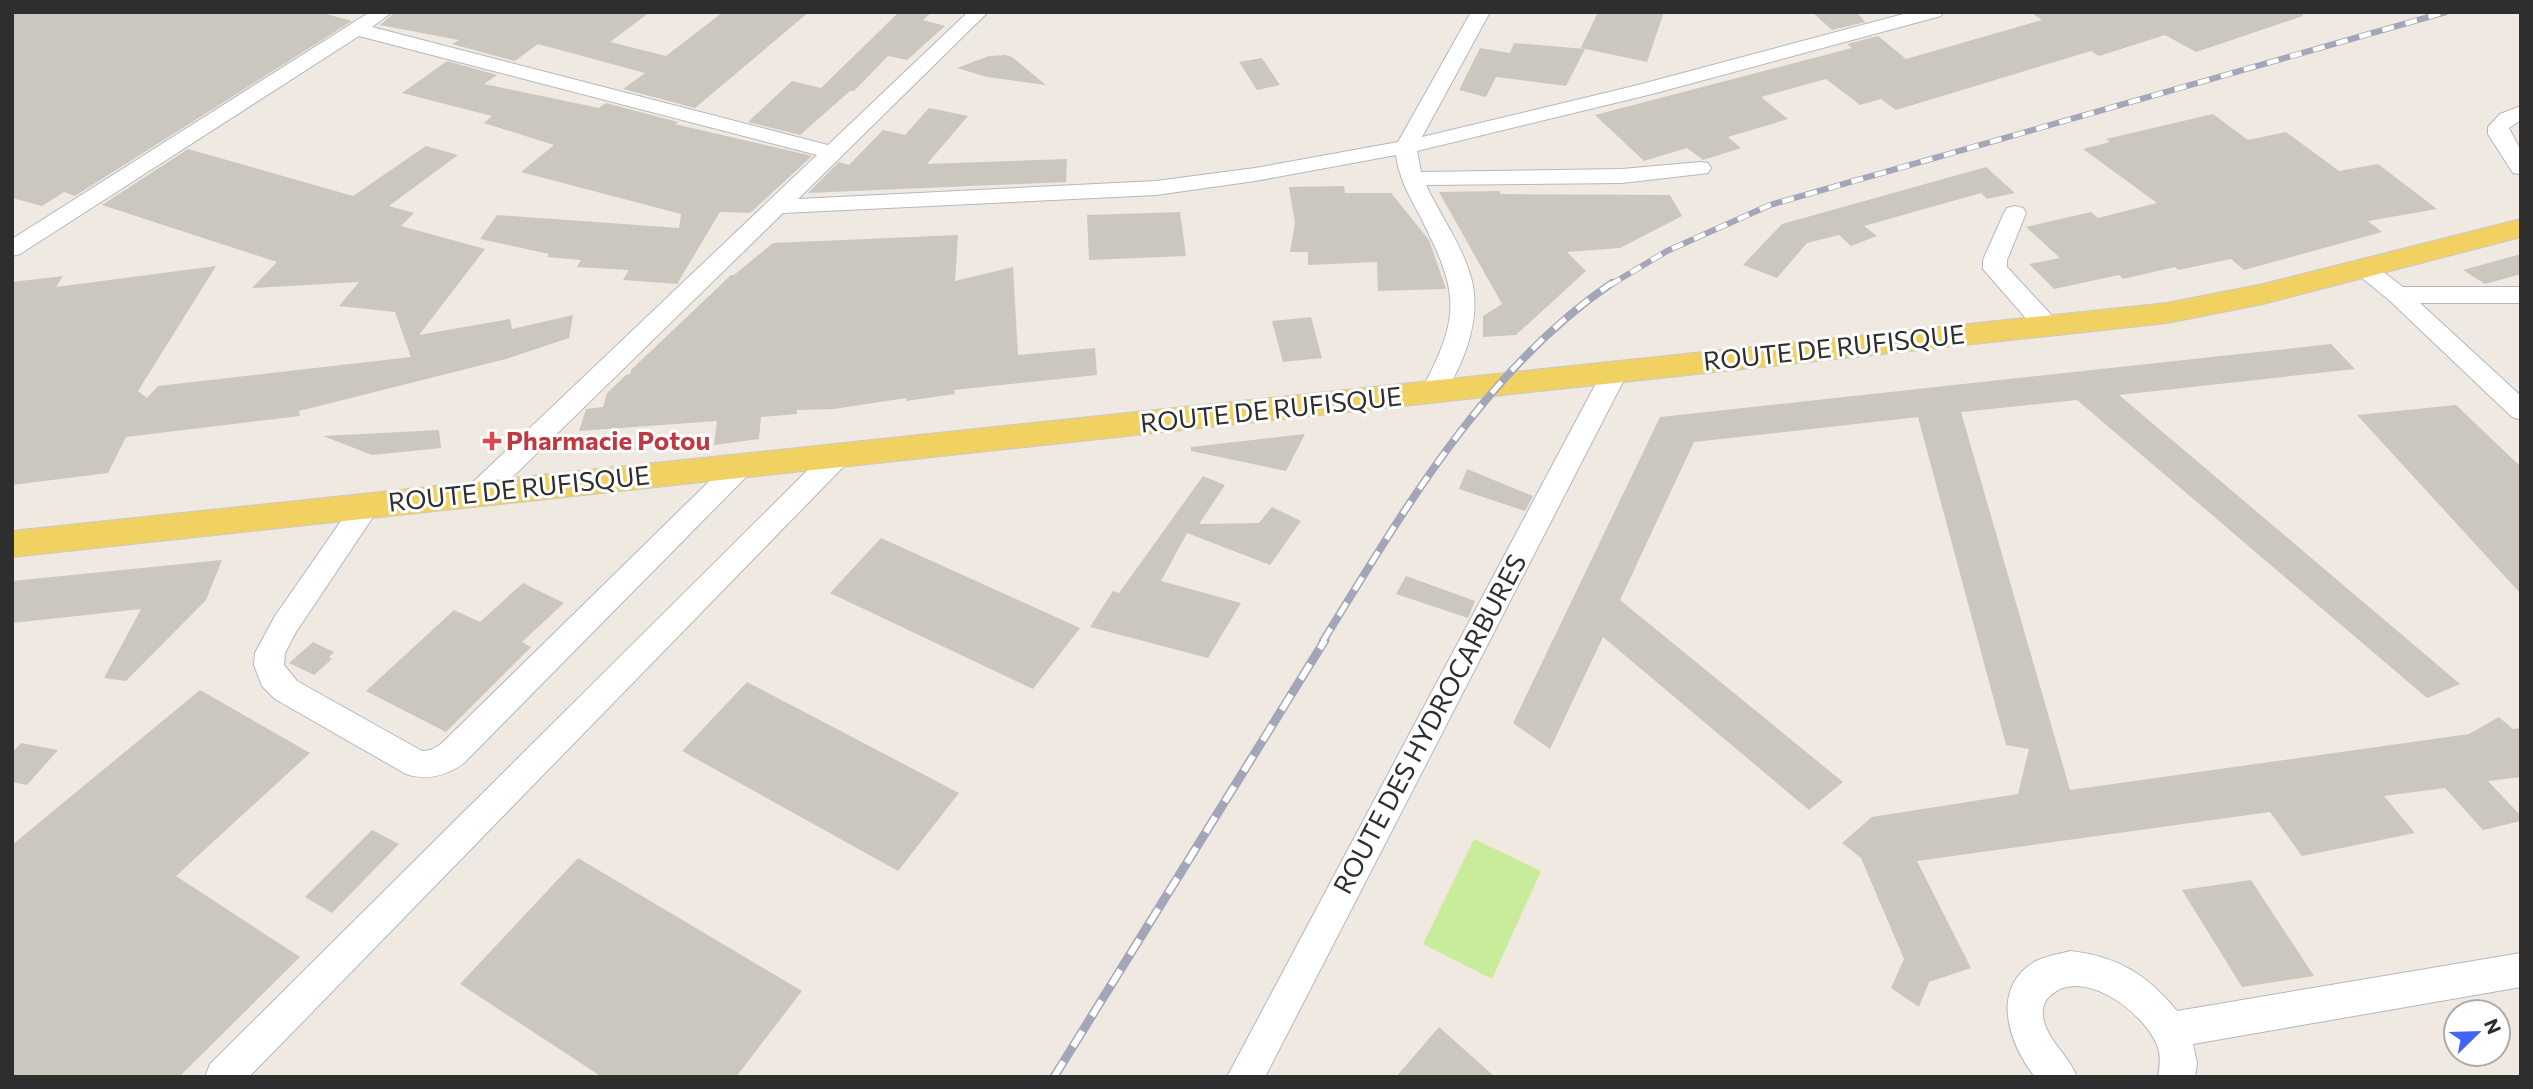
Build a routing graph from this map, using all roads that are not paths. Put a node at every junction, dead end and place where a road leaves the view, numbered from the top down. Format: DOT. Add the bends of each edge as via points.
graph roads {
  1 [pos="383,12"];
  2 [pos="979,12"];
  3 [pos="1480,12"];
  4 [pos="1934,12"];
  5 [pos="356,29"];
  6 [pos="2521,112"];
  7 [pos="1406,146"];
  8 [pos="833,153"];
  9 [pos="1700,168"];
  10 [pos="2521,168"];
  11 [pos="1411,179"];
  12 [pos="776,207"];
  13 [pos="2015,213"];
  14 [pos="2521,228"];
  15 [pos="12,249"];
  16 [pos="2365,269"];
  17 [pos="2397,295"];
  18 [pos="2521,295"];
  19 [pos="2046,325"];
  20 [pos="1615,372"];
  21 [pos="1434,391"];
  22 [pos="2521,411"];
  23 [pos="837,457"];
  24 [pos="741,466"];
  25 [pos="480,492"];
  26 [pos="367,505"];
  27 [pos="12,544"];
  28 [pos="2521,970"];
  29 [pos="2170,1030"];
  30 [pos="223,1077"];
  31 [pos="1245,1077"];
  32 [pos="2059,1077"];
  33 [pos="2176,1077"];
  1 -- 5 [label="street"];
  2 -- 8 [label="street"];
  3 -- 7 [label="street"];
  4 -- 7 [label="street"];
  5 -- 8 [label="street"];
  5 -- 15 [label="street"];
  6 -- 10 [label="street" via="2507,117 2498,134"];
  7 -- 11 [label="street"];
  7 -- 12 [label="street" via="1156,188"];
  8 -- 12 [label="street"];
  9 -- 11 [label="street" via="1610,176"];
  11 -- 21 [label="street" via="1451,256 1462,289 1459,331"];
  12 -- 25 [label="street"];
  13 -- 19 [label="street" via="1995,269"];
  14 -- 16 [label="main road, ROUTE DE RUFISQUE"];
  16 -- 17 [label="street"];
  16 -- 19 [label="main road, ROUTE DE RUFISQUE" via="2167,313"];
  17 -- 18 [label="street"];
  17 -- 22 [label="street"];
  19 -- 20 [label="main road, ROUTE DE RUFISQUE"];
  20 -- 21 [label="main road, ROUTE DE RUFISQUE"];
  20 -- 31 [label="street, ROUTE DES HYDROCARBURES"];
  21 -- 23 [label="main road, ROUTE DE RUFISQUE"];
  23 -- 24 [label="main road, ROUTE DE RUFISQUE"];
  23 -- 30 [label="street"];
  24 -- 25 [label="main road, ROUTE DE RUFISQUE"];
  24 -- 26 [label="street" via="452,754 426,765 286,690 269,665 285,624"];
  25 -- 26 [label="main road, ROUTE DE RUFISQUE"];
  26 -- 27 [label="main road, ROUTE DE RUFISQUE"];
  28 -- 29 [label="street"];
  29 -- 32 [label="street" via="2151,1004 2118,978 2077,966 2052,970 2035,982 2027,996 2025,1018 2042,1060"];
  29 -- 33 [label="street" via="2178,1055"];
}
